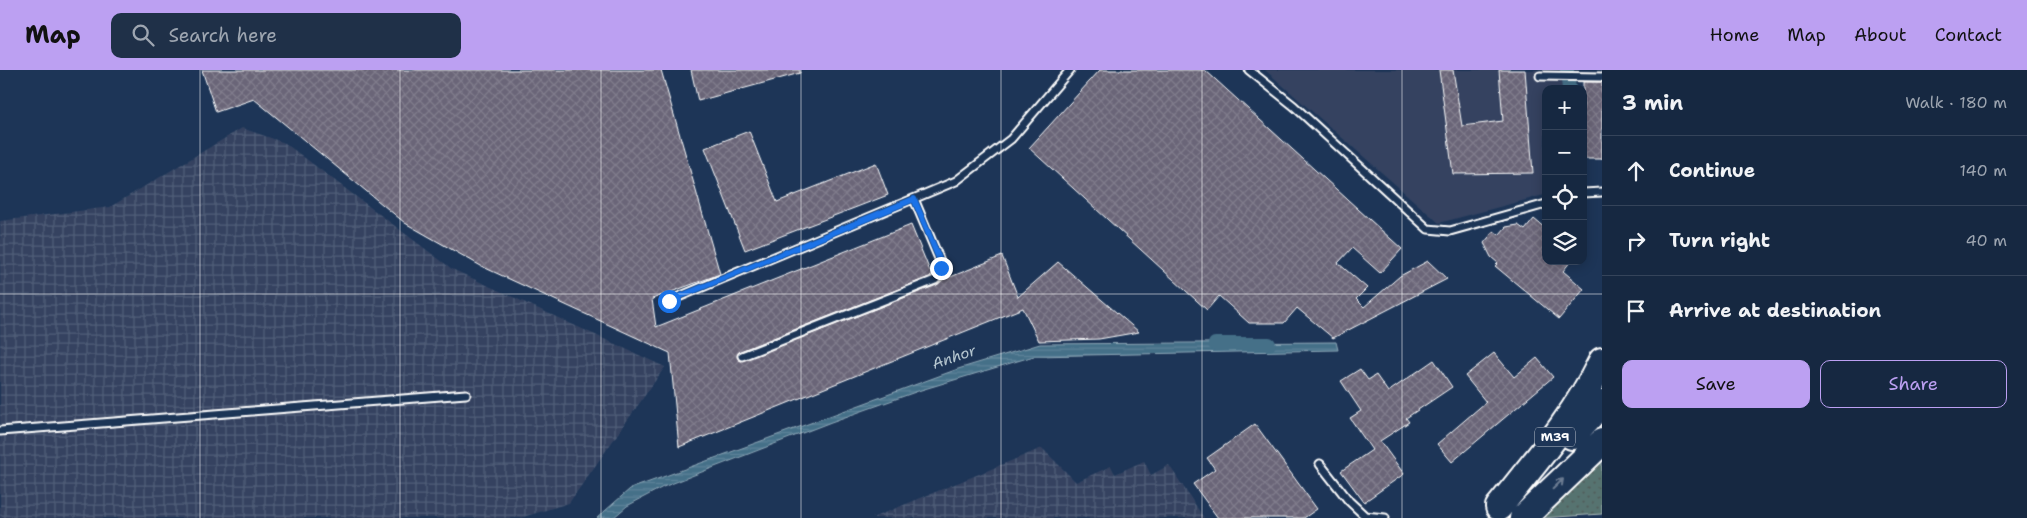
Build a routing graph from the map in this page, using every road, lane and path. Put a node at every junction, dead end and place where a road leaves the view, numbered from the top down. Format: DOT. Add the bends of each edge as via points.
graph roads {
  1 [pos="1070,70"];
  2 [pos="1249,70"];
  3 [pos="1540,76"];
  4 [pos="1602,77"];
  5 [pos="1602,192"];
  6 [pos="1587,193"];
  7 [pos="914,199"];
  8 [pos="1542,205"];
  9 [pos="669,301"];
  10 [pos="742,356"];
  11 [pos="1602,361"];
  12 [pos="466,394"];
  13 [pos="1602,403"];
  14 [pos="0,431"];
  15 [pos="1602,442"];
  16 [pos="1320,464"];
  17 [pos="1492,512"];
  18 [pos="1385,518"];
  19 [pos="1523,518"];
  1 -- 7 [label="lane" via="1011,139 956,181"];
  2 -- 8 [label="lane" via="1294,106 1428,229 1450,231"];
  3 -- 4 [label="lane"];
  5 -- 6 [label="lane"];
  7 -- 9 [label="lane"];
  7 -- 10 [label="lane" via="940,261 940,275 935,280"];
  11 -- 17 [label="highway, M39" via="1570,416"];
  12 -- 14 [label="lane"];
  13 -- 17 [label="highway"];
  19 -- 15 [label="highway, one-way"];
  16 -- 18 [label="lane" via="1365,516"];
}
